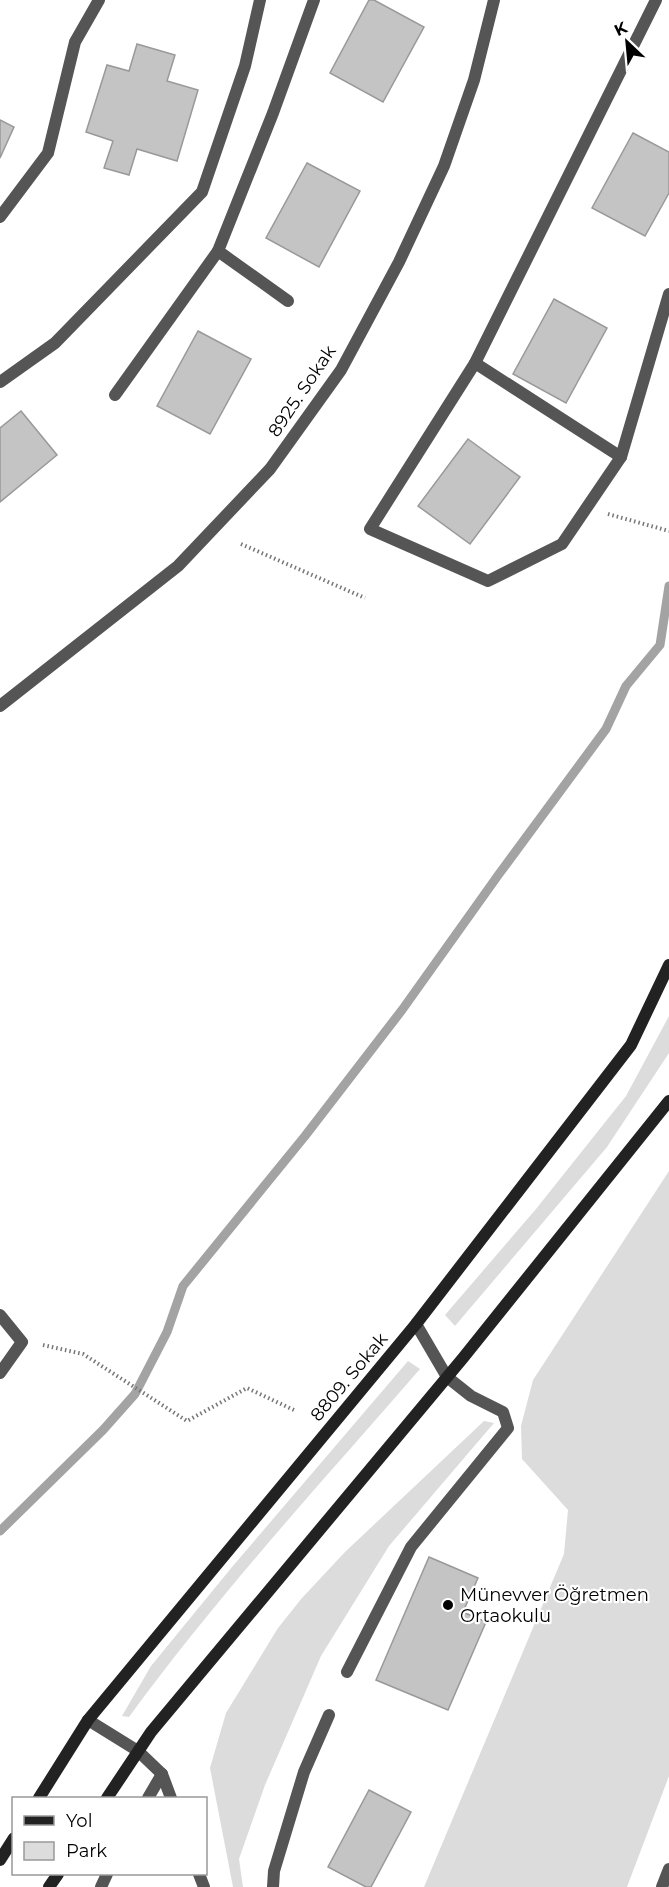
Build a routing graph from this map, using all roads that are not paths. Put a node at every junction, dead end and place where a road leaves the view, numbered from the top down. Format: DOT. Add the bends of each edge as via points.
graph roads {
  1 [pos="99,0"];
  2 [pos="260,0"];
  3 [pos="314,0"];
  4 [pos="495,0"];
  5 [pos="656,0"];
  6 [pos="0,217"];
  7 [pos="218,251"];
  8 [pos="669,294"];
  9 [pos="288,302"];
  10 [pos="475,363"];
  11 [pos="0,382"];
  12 [pos="115,395"];
  13 [pos="621,457"];
  14 [pos="0,706"];
  15 [pos="669,965"];
  16 [pos="669,1101"];
  17 [pos="0,1316"];
  18 [pos="416,1324"];
  19 [pos="0,1373"];
  20 [pos="447,1377"];
  21 [pos="347,1672"];
  22 [pos="329,1715"];
  23 [pos="88,1720"];
  24 [pos="138,1751"];
  25 [pos="162,1774"];
  26 [pos="40,1797"];
  27 [pos="108,1797"];
  28 [pos="149,1797"];
  29 [pos="171,1797"];
  30 [pos="12,1841"];
  31 [pos="0,1860"];
  32 [pos="669,1869"];
  33 [pos="273,1887"];
  34 [pos="662,1887"];
  1 -- 6 [label="street" via="75,42 48,153"];
  2 -- 11 [label="street" via="245,66 202,192 55,343"];
  3 -- 7 [label="street"];
  4 -- 14 [label="street, 8925. Sokak" via="474,80 444,166 399,262 341,370 270,469 178,566"];
  5 -- 10 [label="street"];
  7 -- 9 [label="street"];
  7 -- 12 [label="street"];
  8 -- 13 [label="street"];
  10 -- 13 [label="street"];
  10 -- 13 [label="street" via="370,529 488,581 562,544"];
  15 -- 18 [label="street, 8809. Sokak" via="631,1045"];
  16 -- 20 [label="street"];
  17 -- 19 [label="street" via="22,1342"];
  18 -- 20 [label="street"];
  18 -- 23 [label="street, 8809. Sokak"];
  20 -- 21 [label="street" via="471,1396 503,1412 508,1428 411,1546"];
  20 -- 24 [label="street"];
  22 -- 33 [label="street" via="304,1772 274,1871"];
  23 -- 24 [label="street"];
  23 -- 26 [label="street, 8809. Sokak"];
  24 -- 25 [label="street"];
  24 -- 27 [label="street"];
  25 -- 28 [label="street"];
  25 -- 29 [label="street"];
  30 -- 31 [label="street"];
  32 -- 34 [label="street"];
}
